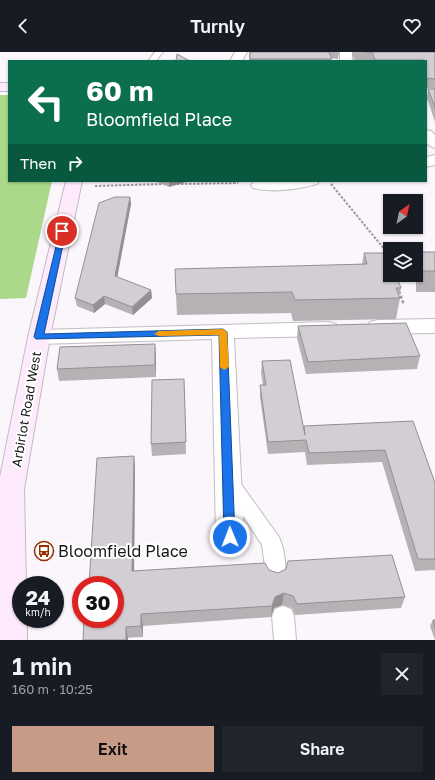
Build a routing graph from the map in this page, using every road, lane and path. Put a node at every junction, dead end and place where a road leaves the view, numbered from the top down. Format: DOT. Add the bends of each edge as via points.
graph roads {
  1 [pos="159,52"];
  2 [pos="153,60"];
  3 [pos="427,135"];
  4 [pos="435,142"];
  5 [pos="305,182"];
  6 [pos="330,182"];
  7 [pos="73,184"];
  8 [pos="167,184"];
  9 [pos="175,184"];
  10 [pos="259,185"];
  11 [pos="383,248"];
  12 [pos="398,290"];
  13 [pos="411,326"];
  14 [pos="435,326"];
  15 [pos="223,332"];
  16 [pos="39,337"];
  17 [pos="229,480"];
  18 [pos="230,537"];
  19 [pos="6,567"];
  20 [pos="276,574"];
  21 [pos="282,616"];
  22 [pos="11,640"];
  23 [pos="285,640"];
  1 -- 2 [label="lane"];
  3 -- 4 [label="street"];
  5 -- 10 [label="street"];
  6 -- 11 [label="path"];
  7 -- 8 [label="path"];
  7 -- 16 [label="main road, Arbirlot Road West"];
  9 -- 10 [label="path"];
  12 -- 13 [label="path"];
  13 -- 14 [label="street"];
  13 -- 15 [label="street"];
  15 -- 16 [label="street"];
  15 -- 17 [label="street"];
  16 -- 19 [label="main road, Arbirlot Road West" via="11,489"];
  17 -- 18 [label="street"];
  17 -- 20 [label="lane" via="272,543"];
  19 -- 22 [label="main road, Arbirlot Road West"];
  21 -- 23 [label="lane"];
}
